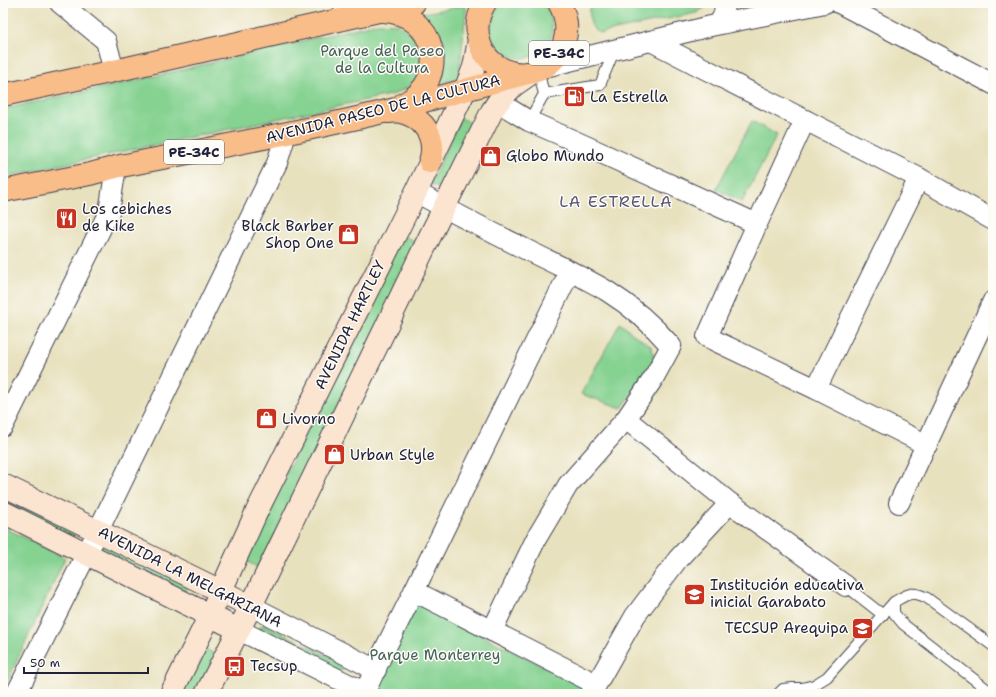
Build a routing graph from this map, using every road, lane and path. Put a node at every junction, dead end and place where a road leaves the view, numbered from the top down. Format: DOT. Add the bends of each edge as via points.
graph roads {
  1 [pos="60,3"];
  2 [pos="414,3"];
  3 [pos="485,3"];
  4 [pos="559,3"];
  5 [pos="725,3"];
  6 [pos="825,3"];
  7 [pos="839,3"];
  8 [pos="345,11"];
  9 [pos="377,11"];
  10 [pos="719,24"];
  11 [pos="478,40"];
  12 [pos="651,41"];
  13 [pos="616,50"];
  14 [pos="536,70"];
  15 [pos="114,71"];
  16 [pos="993,84"];
  17 [pos="465,90"];
  18 [pos="544,94"];
  19 [pos="3,95"];
  20 [pos="498,102"];
  21 [pos="385,111"];
  22 [pos="805,120"];
  23 [pos="529,121"];
  24 [pos="286,134"];
  25 [pos="430,162"];
  26 [pos="116,167"];
  27 [pos="919,178"];
  28 [pos="3,191"];
  29 [pos="416,192"];
  30 [pos="444,208"];
  31 [pos="993,220"];
  32 [pos="757,224"];
  33 [pos="570,272"];
  34 [pos="993,301"];
  35 [pos="816,389"];
  36 [pos="626,419"];
  37 [pos="3,426"];
  38 [pos="927,445"];
  39 [pos="3,485"];
  40 [pos="730,503"];
  41 [pos="899,503"];
  42 [pos="3,512"];
  43 [pos="98,531"];
  44 [pos="86,553"];
  45 [pos="846,586"];
  46 [pos="220,591"];
  47 [pos="414,591"];
  48 [pos="894,602"];
  49 [pos="251,606"];
  50 [pos="210,615"];
  51 [pos="883,615"];
  52 [pos="239,630"];
  53 [pos="492,630"];
  54 [pos="993,646"];
  55 [pos="376,670"];
  56 [pos="593,689"];
  57 [pos="364,693"];
  58 [pos="16,694"];
  59 [pos="171,694"];
  60 [pos="206,694"];
  61 [pos="778,694"];
  62 [pos="993,694"];
  1 -- 15 [label="street" via="106,41"];
  2 -- 9 [label="highway"];
  3 -- 11 [label="highway, PE-34C" via="478,17"];
  4 -- 14 [label="highway, PE-34C" via="566,21 563,46 551,62"];
  5 -- 10 [label="street" via="724,14"];
  6 -- 10 [label="street, AVENIDA PASEO DE LA CULTURA"];
  7 -- 16 [label="street"];
  8 -- 9 [label="highway"];
  8 -- 15 [label="highway"];
  9 -- 21 [label="highway" via="392,11 418,24 432,49 433,64 422,91 411,101"];
  10 -- 12 [label="street, AVENIDA PASEO DE LA CULTURA"];
  11 -- 14 [label="highway, PE-34C" via="485,54 502,69 512,72"];
  11 -- 17 [label="main road, AVENIDA HARTLEY" via="474,67"];
  12 -- 13 [label="street, AVENIDA PASEO DE LA CULTURA"];
  12 -- 22 [label="street"];
  13 -- 14 [label="street, AVENIDA PASEO DE LA CULTURA"];
  13 -- 18 [label="lane" via="600,85"];
  14 -- 17 [label="highway, AVENIDA PASEO DE LA CULTURA / PE-34C"];
  14 -- 18 [label="lane"];
  14 -- 20 [label="main road"];
  15 -- 19 [label="highway"];
  17 -- 21 [label="highway, AVENIDA PASEO DE LA CULTURA / PE-34C"];
  17 -- 25 [label="main road, AVENIDA HARTLEY"];
  18 -- 23 [label="lane"];
  20 -- 23 [label="street"];
  20 -- 30 [label="main road"];
  21 -- 24 [label="highway, AVENIDA PASEO DE LA CULTURA / PE-34C"];
  21 -- 25 [label="highway" via="401,112 415,117 426,128 432,144"];
  22 -- 27 [label="street"];
  22 -- 32 [label="street"];
  23 -- 32 [label="street"];
  24 -- 26 [label="highway, AVENIDA PASEO DE LA CULTURA / PE-34C"];
  24 -- 43 [label="street" via="277,163"];
  25 -- 29 [label="main road, AVENIDA HARTLEY"];
  26 -- 28 [label="highway, AVENIDA PASEO DE LA CULTURA / PE-34C"];
  26 -- 37 [label="street" via="109,212"];
  27 -- 31 [label="street"];
  27 -- 35 [label="street"];
  29 -- 30 [label="street"];
  29 -- 46 [label="main road, AVENIDA HARTLEY" via="257,511"];
  30 -- 33 [label="street"];
  30 -- 49 [label="main road"];
  32 -- 35 [label="street" via="707,337"];
  33 -- 36 [label="street" via="608,291 634,310 672,346"];
  33 -- 47 [label="street"];
  34 -- 38 [label="street"];
  35 -- 38 [label="street"];
  36 -- 40 [label="street"];
  36 -- 53 [label="street" via="568,486 536,539"];
  38 -- 41 [label="street"];
  39 -- 43 [label="main road, AVENIDA LA MELGARIANA"];
  40 -- 45 [label="street"];
  40 -- 56 [label="street" via="678,559 635,616"];
  42 -- 44 [label="main road, AVENIDA LA MELGARIANA"];
  43 -- 44 [label="street"];
  43 -- 46 [label="main road, AVENIDA LA MELGARIANA"];
  44 -- 50 [label="main road, AVENIDA LA MELGARIANA"];
  44 -- 58 [label="street"];
  45 -- 51 [label="lane"];
  46 -- 49 [label="main road, AVENIDA LA MELGARIANA"];
  46 -- 50 [label="main road, AVENIDA HARTLEY"];
  47 -- 53 [label="street"];
  47 -- 55 [label="street"];
  48 -- 51 [label="lane"];
  48 -- 54 [label="lane" via="908,594 919,594"];
  48 -- 62 [label="lane" via="894,613 903,624"];
  49 -- 52 [label="main road"];
  49 -- 55 [label="street, AVENIDA LA MELGARIANA"];
  50 -- 52 [label="main road, AVENIDA LA MELGARIANA"];
  50 -- 59 [label="main road, AVENIDA HARTLEY"];
  51 -- 61 [label="lane" via="827,677 814,685 783,689"];
  52 -- 57 [label="street, AVENIDA LA MELGARIANA"];
  52 -- 60 [label="main road"];
  53 -- 56 [label="street"];
  55 -- 57 [label="street"];
}
